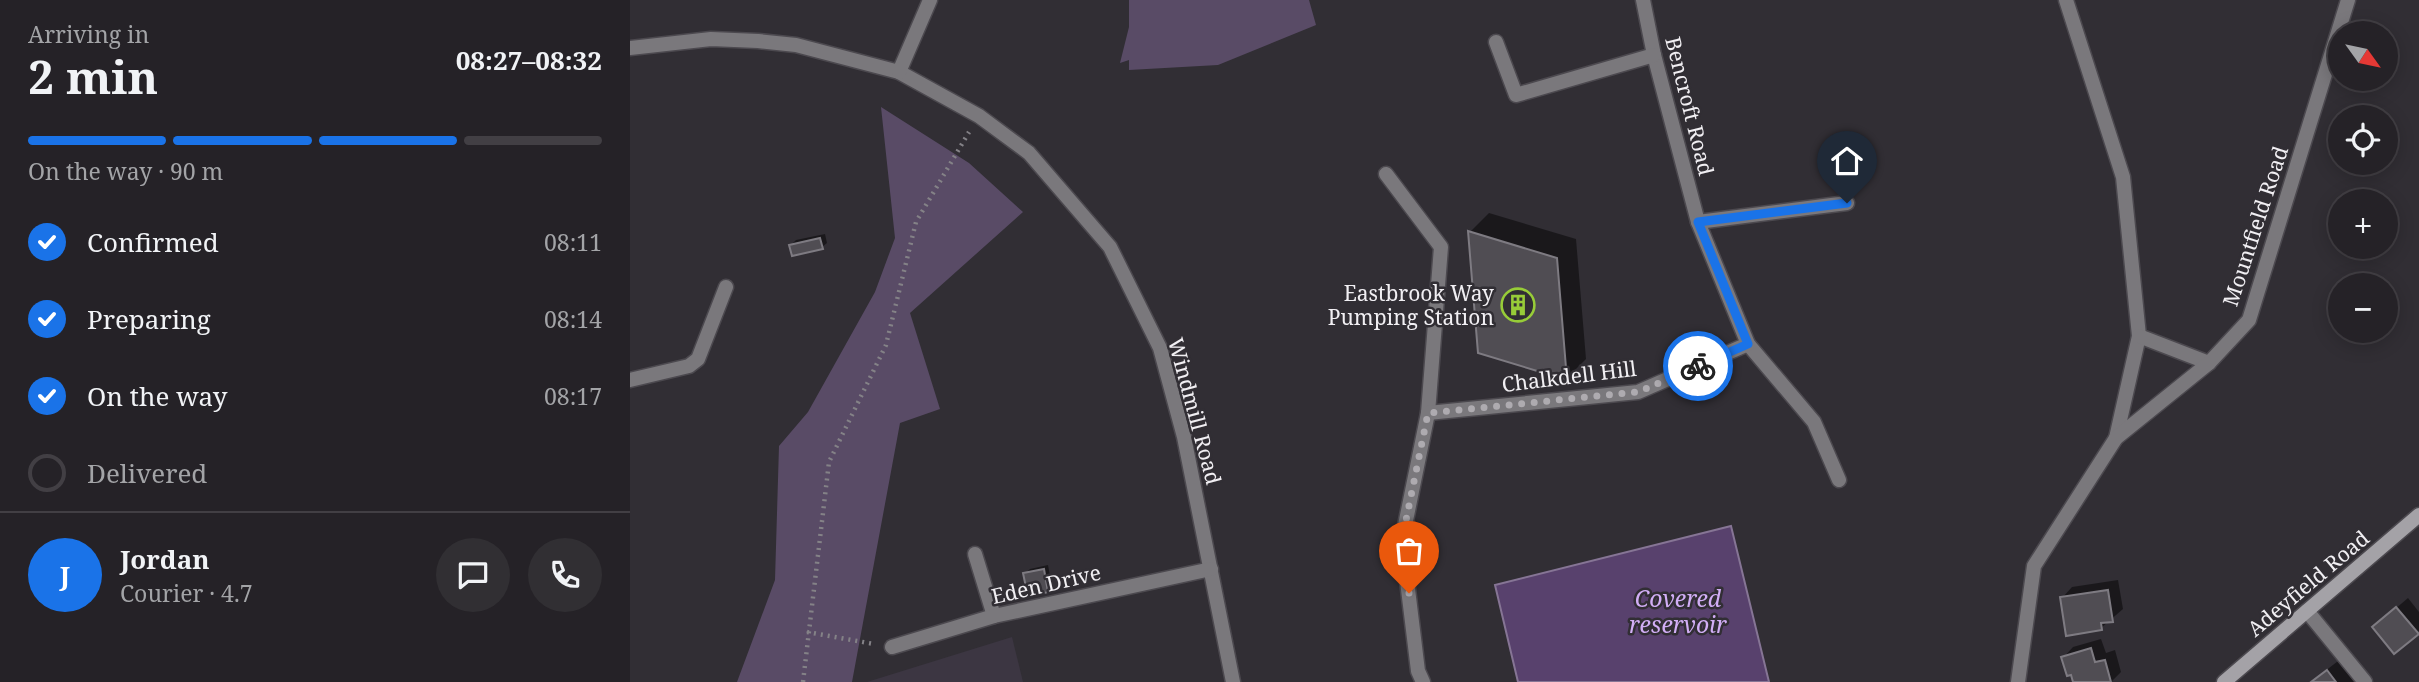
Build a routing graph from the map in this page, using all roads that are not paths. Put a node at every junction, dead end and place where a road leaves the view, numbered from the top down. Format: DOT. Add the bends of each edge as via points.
graph roads {
  1 [pos="930,0"];
  2 [pos="1643,0"];
  3 [pos="2066,0"];
  4 [pos="2348,0"];
  5 [pos="1496,42"];
  6 [pos="630,48"];
  7 [pos="1654,55"];
  8 [pos="899,72"];
  9 [pos="1386,174"];
  10 [pos="1847,203"];
  11 [pos="1698,222"];
  12 [pos="726,287"];
  13 [pos="2139,336"];
  14 [pos="1748,344"];
  15 [pos="2209,363"];
  16 [pos="630,380"];
  17 [pos="1428,413"];
  18 [pos="2116,438"];
  19 [pos="1839,480"];
  20 [pos="2419,515"];
  21 [pos="975,554"];
  22 [pos="1211,569"];
  23 [pos="2307,611"];
  24 [pos="994,616"];
  25 [pos="892,647"];
  26 [pos="1233,682"];
  27 [pos="1423,682"];
  28 [pos="2018,682"];
  29 [pos="2224,682"];
  30 [pos="2365,682"];
  1 -- 8 [label="street"];
  2 -- 7 [label="street, Bencroft Road"];
  3 -- 13 [label="street" via="2123,177"];
  4 -- 15 [label="street, Mountfield Road" via="2249,320"];
  5 -- 7 [label="street" via="1516,95"];
  6 -- 8 [label="street, Windmill Road" via="711,39 758,41 796,45"];
  7 -- 11 [label="street, Bencroft Road"];
  8 -- 22 [label="street, Windmill Road" via="979,116 1029,153 1110,247 1160,348"];
  9 -- 17 [label="street" via="1441,247"];
  10 -- 11 [label="street"];
  11 -- 14 [label="street, Bencroft Road"];
  12 -- 16 [label="street" via="698,359 689,366"];
  13 -- 15 [label="street"];
  13 -- 18 [label="street"];
  14 -- 17 [label="street, Chalkdell Hill" via="1638,392"];
  14 -- 19 [label="street, Bencroft Road" via="1814,422"];
  15 -- 18 [label="street, Mountfield Road"];
  17 -- 27 [label="street" via="1402,540"];
  18 -- 28 [label="street, Mountfield Road" via="2034,566"];
  20 -- 23 [label="street, Adeyfield Road"];
  21 -- 24 [label="street"];
  22 -- 24 [label="street, Eden Drive"];
  22 -- 26 [label="street, Windmill Road"];
  23 -- 29 [label="street, Adeyfield Road"];
  23 -- 30 [label="street"];
  24 -- 25 [label="street, Eden Drive"];
}
